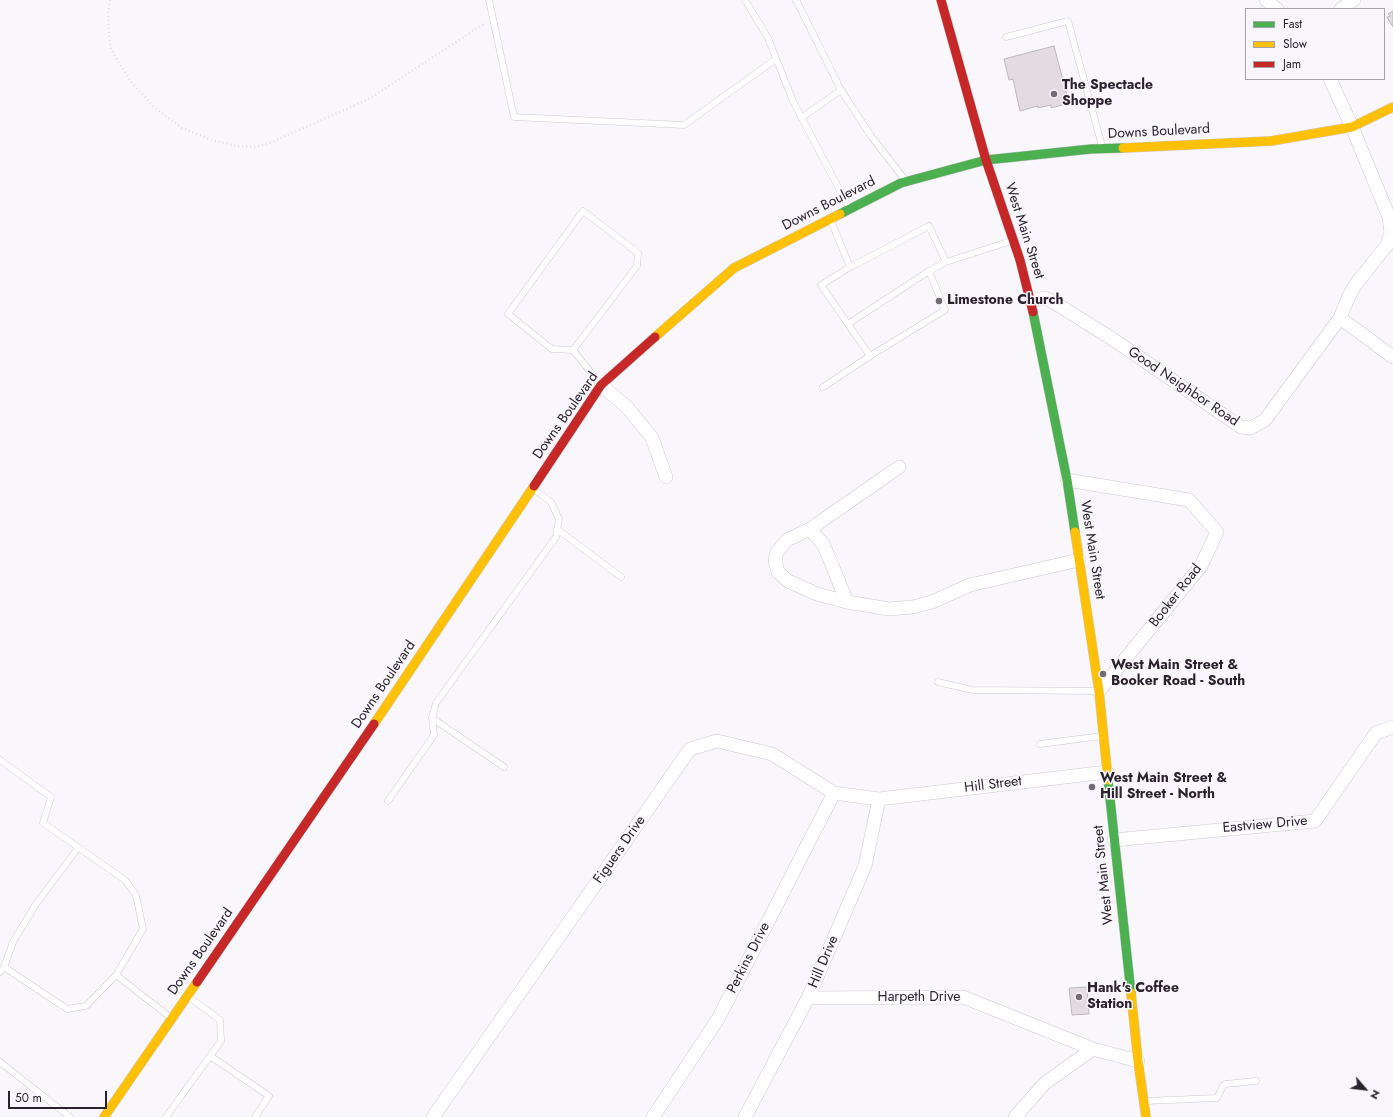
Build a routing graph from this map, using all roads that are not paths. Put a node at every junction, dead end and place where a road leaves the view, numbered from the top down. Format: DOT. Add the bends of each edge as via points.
graph roads {
  1 [pos="489,0"];
  2 [pos="745,0"];
  3 [pos="796,0"];
  4 [pos="941,0"];
  5 [pos="1266,0"];
  6 [pos="1354,0"];
  7 [pos="1276,8"];
  8 [pos="1342,8"];
  9 [pos="1006,37"];
  10 [pos="776,59"];
  11 [pos="1330,80"];
  12 [pos="841,90"];
  13 [pos="1393,108"];
  14 [pos="802,118"];
  15 [pos="1352,127"];
  16 [pos="1102,148"];
  17 [pos="986,160"];
  18 [pos="906,182"];
  19 [pos="850,209"];
  20 [pos="830,219"];
  21 [pos="1392,231"];
  22 [pos="1013,240"];
  23 [pos="946,262"];
  24 [pos="850,267"];
  25 [pos="929,271"];
  26 [pos="1031,301"];
  27 [pos="1340,318"];
  28 [pos="848,324"];
  29 [pos="573,350"];
  30 [pos="870,356"];
  31 [pos="1393,357"];
  32 [pos="601,385"];
  33 [pos="823,387"];
  34 [pos="899,467"];
  35 [pos="666,477"];
  36 [pos="1067,480"];
  37 [pos="533,488"];
  38 [pos="558,529"];
  39 [pos="810,529"];
  40 [pos="1079,560"];
  41 [pos="621,577"];
  42 [pos="848,602"];
  43 [pos="938,682"];
  44 [pos="1099,691"];
  45 [pos="432,718"];
  46 [pos="1393,727"];
  47 [pos="1104,736"];
  48 [pos="1040,744"];
  49 [pos="0,760"];
  50 [pos="504,767"];
  51 [pos="1107,772"];
  52 [pos="834,793"];
  53 [pos="879,799"];
  54 [pos="388,801"];
  55 [pos="1114,840"];
  56 [pos="78,848"];
  57 [pos="2,970"];
  58 [pos="116,975"];
  59 [pos="187,996"];
  60 [pos="808,998"];
  61 [pos="172,1018"];
  62 [pos="1093,1049"];
  63 [pos="210,1056"];
  64 [pos="1138,1061"];
  65 [pos="0,1062"];
  66 [pos="1256,1082"];
  67 [pos="1144,1101"];
  68 [pos="70,1117"];
  69 [pos="104,1117"];
  70 [pos="166,1117"];
  71 [pos="255,1117"];
  72 [pos="433,1117"];
  73 [pos="653,1117"];
  74 [pos="745,1117"];
  75 [pos="1015,1117"];
  76 [pos="1146,1117"];
  1 -- 10 [label="lane" via="514,117 684,125"];
  2 -- 10 [label="lane" via="768,38"];
  3 -- 12 [label="lane"];
  4 -- 17 [label="street, West Main Street"];
  5 -- 7 [label="street"];
  6 -- 8 [label="street"];
  9 -- 16 [label="lane" via="1068,21"];
  10 -- 14 [label="lane"];
  11 -- 15 [label="street, Good Neighbor Road"];
  12 -- 14 [label="lane"];
  12 -- 18 [label="lane" via="871,136"];
  13 -- 15 [label="street, Downs Boulevard"];
  14 -- 19 [label="lane"];
  15 -- 16 [label="street, Downs Boulevard" via="1271,142"];
  15 -- 21 [label="street, Good Neighbor Road" via="1389,216"];
  16 -- 17 [label="street, Downs Boulevard"];
  17 -- 18 [label="street, Downs Boulevard"];
  17 -- 22 [label="street, West Main Street"];
  18 -- 19 [label="street, Downs Boulevard"];
  19 -- 20 [label="street, Downs Boulevard"];
  20 -- 24 [label="lane"];
  20 -- 32 [label="street, Downs Boulevard" via="734,268"];
  21 -- 27 [label="street, Good Neighbor Road" via="1387,245 1356,284"];
  22 -- 23 [label="lane"];
  22 -- 26 [label="street, West Main Street"];
  23 -- 24 [label="lane" via="929,226"];
  23 -- 25 [label="lane"];
  24 -- 28 [label="lane" via="821,285"];
  25 -- 28 [label="lane"];
  25 -- 30 [label="lane" via="945,310"];
  26 -- 27 [label="street, Good Neighbor Road" via="1044,298 1050,300 1245,428 1255,427 1265,420"];
  26 -- 36 [label="street, West Main Street"];
  27 -- 31 [label="street"];
  28 -- 30 [label="lane"];
  29 -- 29 [label="lane" via="637,266 638,253 583,211 508,314 552,349"];
  29 -- 32 [label="lane"];
  30 -- 33 [label="lane"];
  32 -- 35 [label="street" via="628,408 652,438"];
  32 -- 37 [label="street, Downs Boulevard"];
  34 -- 39 [label="street"];
  36 -- 40 [label="street, West Main Street"];
  36 -- 44 [label="street, Booker Road" via="1189,500 1217,532 1201,566"];
  37 -- 38 [label="lane" via="551,502 559,519"];
  37 -- 59 [label="street, Downs Boulevard"];
  38 -- 41 [label="lane"];
  38 -- 45 [label="lane" via="556,537 436,703"];
  39 -- 42 [label="street" via="822,544"];
  39 -- 42 [label="street" via="787,540 777,552 775,561 778,572 788,581 817,594"];
  40 -- 42 [label="street" via="970,585 932,602 913,607 889,609"];
  40 -- 44 [label="street, West Main Street"];
  43 -- 44 [label="lane" via="972,690"];
  44 -- 47 [label="street, West Main Street"];
  45 -- 50 [label="lane"];
  45 -- 54 [label="lane" via="434,735"];
  46 -- 55 [label="street, Eastview Drive" via="1376,733 1315,821"];
  47 -- 48 [label="lane"];
  47 -- 51 [label="street, West Main Street"];
  49 -- 56 [label="lane" via="51,797 42,823"];
  51 -- 53 [label="street, Hill Street"];
  51 -- 55 [label="street, West Main Street"];
  52 -- 53 [label="street, Figuers Drive"];
  52 -- 72 [label="street, Figuers Drive" via="772,754 717,741 690,749"];
  52 -- 73 [label="street, Perkins Drive" via="718,1019"];
  53 -- 60 [label="street, Hill Drive" via="865,866"];
  55 -- 64 [label="street, West Main Street"];
  56 -- 57 [label="lane" via="36,904 13,942"];
  56 -- 58 [label="lane" via="124,880 136,895 143,929"];
  57 -- 58 [label="lane" via="68,1009 86,1006"];
  58 -- 61 [label="lane"];
  59 -- 61 [label="street, Downs Boulevard"];
  59 -- 63 [label="lane" via="220,1020 221,1041"];
  60 -- 62 [label="street, Harpeth Drive" via="963,997"];
  60 -- 74 [label="street, Hill Drive"];
  61 -- 69 [label="street, Downs Boulevard"];
  62 -- 64 [label="street, Harpeth Drive"];
  62 -- 75 [label="street" via="1045,1083"];
  63 -- 70 [label="lane"];
  63 -- 71 [label="lane" via="269,1096"];
  64 -- 67 [label="street, West Main Street"];
  65 -- 68 [label="lane"];
  66 -- 67 [label="lane" via="1225,1084 1217,1098"];
  67 -- 76 [label="street, West Main Street"];
}
